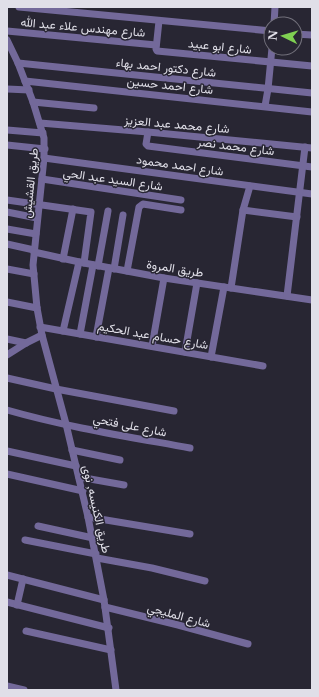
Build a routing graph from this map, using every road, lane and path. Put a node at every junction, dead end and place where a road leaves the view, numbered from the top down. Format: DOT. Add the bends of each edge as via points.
graph roads {
  1 [pos="19,7"];
  2 [pos="159,21"];
  3 [pos="263,30"];
  4 [pos="7,31"];
  5 [pos="7,40"];
  6 [pos="156,45"];
  7 [pos="271,56"];
  8 [pos="271,62"];
  9 [pos="18,63"];
  10 [pos="312,66"];
  11 [pos="25,81"];
  12 [pos="7,89"];
  13 [pos="268,89"];
  14 [pos="29,90"];
  15 [pos="312,93"];
  16 [pos="33,102"];
  17 [pos="265,106"];
  18 [pos="94,108"];
  19 [pos="312,112"];
  20 [pos="40,123"];
  21 [pos="7,130"];
  22 [pos="148,132"];
  23 [pos="43,133"];
  24 [pos="7,144"];
  25 [pos="309,147"];
  26 [pos="45,149"];
  27 [pos="44,158"];
  28 [pos="303,166"];
  29 [pos="312,167"];
  30 [pos="42,179"];
  31 [pos="250,186"];
  32 [pos="300,192"];
  33 [pos="312,194"];
  34 [pos="7,200"];
  35 [pos="182,200"];
  36 [pos="39,205"];
  37 [pos="73,210"];
  38 [pos="181,210"];
  39 [pos="243,210"];
  40 [pos="108,211"];
  41 [pos="7,212"];
  42 [pos="123,215"];
  43 [pos="297,217"];
  44 [pos="38,218"];
  45 [pos="7,228"];
  46 [pos="36,234"];
  47 [pos="7,244"];
  48 [pos="34,251"];
  49 [pos="63,259"];
  50 [pos="82,263"];
  51 [pos="96,266"];
  52 [pos="111,268"];
  53 [pos="7,269"];
  54 [pos="127,271"];
  55 [pos="34,274"];
  56 [pos="164,278"];
  57 [pos="197,283"];
  58 [pos="227,287"];
  59 [pos="288,296"];
  60 [pos="312,300"];
  61 [pos="7,302"];
  62 [pos="37,308"];
  63 [pos="40,327"];
  64 [pos="63,331"];
  65 [pos="80,334"];
  66 [pos="42,335"];
  67 [pos="96,337"];
  68 [pos="7,339"];
  69 [pos="26,343"];
  70 [pos="152,346"];
  71 [pos="185,352"];
  72 [pos="7,356"];
  73 [pos="211,357"];
  74 [pos="263,366"];
  75 [pos="7,378"];
  76 [pos="56,389"];
  77 [pos="7,410"];
  78 [pos="174,411"];
  79 [pos="66,424"];
  80 [pos="190,448"];
  81 [pos="72,450"];
  82 [pos="7,451"];
  83 [pos="120,460"];
  84 [pos="76,466"];
  85 [pos="7,474"];
  86 [pos="79,477"];
  87 [pos="124,486"];
  88 [pos="83,492"];
  89 [pos="88,517"];
  90 [pos="38,526"];
  91 [pos="190,534"];
  92 [pos="93,538"];
  93 [pos="26,540"];
  94 [pos="96,556"];
  95 [pos="7,575"];
  96 [pos="23,580"];
  97 [pos="205,581"];
  98 [pos="7,602"];
  99 [pos="105,604"];
  100 [pos="17,605"];
  101 [pos="109,628"];
  102 [pos="26,631"];
  103 [pos="248,644"];
  104 [pos="111,650"];
  105 [pos="7,686"];
  106 [pos="24,690"];
  107 [pos="116,690"];
  1 -- 2 [label="street"];
  2 -- 3 [label="street"];
  2 -- 6 [label="street"];
  4 -- 6 [label="street, شارع مهندس علاء عبد الله"];
  5 -- 9 [label="street, طريق القشيش"];
  6 -- 8 [label="street, شارع ابو عبيد" via="157,51"];
  7 -- 8 [label="street"];
  8 -- 10 [label="street, شارع ابو عبيد"];
  8 -- 13 [label="street"];
  9 -- 11 [label="street, طريق القشيش"];
  9 -- 13 [label="street, شارع دكتور احمد بهاء"];
  11 -- 14 [label="street, طريق القشيش"];
  11 -- 17 [label="street, شارع احمد حسين"];
  12 -- 14 [label="street"];
  13 -- 15 [label="street, شارع دكتور احمد بهاء"];
  13 -- 17 [label="street"];
  14 -- 16 [label="street, طريق القشيش"];
  16 -- 18 [label="street"];
  16 -- 20 [label="street, طريق القشيش"];
  17 -- 19 [label="street, شارع احمد حسين"];
  20 -- 22 [label="street, شارع محمد عبد العزيز"];
  20 -- 23 [label="street, طريق القشيش"];
  21 -- 23 [label="street"];
  22 -- 25 [label="street, شارع محمد عبد العزيز"];
  22 -- 28 [label="street, شارع محمد نصر" via="148,146"];
  23 -- 26 [label="street, طريق القشيش"];
  24 -- 26 [label="street"];
  25 -- 28 [label="street"];
  26 -- 27 [label="street, طريق القشيش"];
  27 -- 30 [label="street, طريق القشيش"];
  27 -- 31 [label="street, شارع احمد محمود"];
  28 -- 29 [label="street, شارع محمد نصر"];
  28 -- 32 [label="street"];
  30 -- 35 [label="street, شارع السيد عبد الحي"];
  30 -- 36 [label="street, طريق القشيش"];
  31 -- 32 [label="street, شارع احمد محمود"];
  31 -- 39 [label="street"];
  32 -- 33 [label="street, شارع احمد محمود"];
  32 -- 43 [label="street"];
  34 -- 36 [label="street"];
  36 -- 37 [label="street"];
  36 -- 44 [label="street, طريق القشيش"];
  37 -- 49 [label="street"];
  37 -- 50 [label="street" via="91,213"];
  38 -- 54 [label="street" via="143,204 139,207"];
  39 -- 43 [label="street"];
  39 -- 58 [label="street"];
  40 -- 51 [label="street"];
  41 -- 44 [label="street"];
  42 -- 52 [label="street"];
  43 -- 59 [label="street"];
  44 -- 46 [label="street, طريق القشيش"];
  45 -- 46 [label="street"];
  46 -- 48 [label="street, طريق القشيش"];
  47 -- 48 [label="street, طريق المروة"];
  48 -- 49 [label="street, طريق المروة"];
  48 -- 55 [label="street, طريق القشيش"];
  49 -- 50 [label="street, طريق المروة"];
  50 -- 51 [label="street, طريق المروة"];
  50 -- 64 [label="street"];
  51 -- 52 [label="street, طريق المروة"];
  51 -- 65 [label="street"];
  52 -- 54 [label="street, طريق المروة"];
  52 -- 67 [label="street"];
  53 -- 55 [label="street"];
  54 -- 56 [label="street, طريق المروة"];
  55 -- 62 [label="street, طريق القشيش"];
  56 -- 57 [label="street, طريق المروة"];
  56 -- 70 [label="street"];
  57 -- 58 [label="street, طريق المروة"];
  57 -- 71 [label="street"];
  58 -- 59 [label="street, طريق المروة"];
  58 -- 73 [label="street"];
  59 -- 60 [label="street, طريق المروة"];
  61 -- 62 [label="street"];
  62 -- 63 [label="street, طريق القشيش"];
  63 -- 64 [label="street, شارع حسام عبد الحكيم"];
  63 -- 66 [label="street, طريق القشيش"];
  64 -- 65 [label="street, شارع حسام عبد الحكيم"];
  65 -- 67 [label="street, شارع حسام عبد الحكيم"];
  66 -- 69 [label="street"];
  66 -- 76 [label="street, طريق الكنيسه, نوى"];
  67 -- 70 [label="street, شارع حسام عبد الحكيم"];
  68 -- 69 [label="street"];
  69 -- 72 [label="street"];
  70 -- 71 [label="street, شارع حسام عبد الحكيم"];
  71 -- 73 [label="street, شارع حسام عبد الحكيم"];
  73 -- 74 [label="street, شارع حسام عبد الحكيم"];
  75 -- 76 [label="street"];
  76 -- 78 [label="street"];
  76 -- 79 [label="street, طريق الكنيسه, نوى"];
  77 -- 79 [label="street, شارع على فتحي"];
  79 -- 80 [label="street, شارع على فتحي"];
  79 -- 81 [label="street, طريق الكنيسه, نوى"];
  81 -- 83 [label="street"];
  81 -- 84 [label="street, طريق الكنيسه, نوى"];
  82 -- 84 [label="street"];
  84 -- 86 [label="street, طريق الكنيسه, نوى"];
  85 -- 88 [label="street"];
  86 -- 87 [label="street"];
  86 -- 88 [label="street, طريق الكنيسه, نوى"];
  88 -- 89 [label="street, طريق الكنيسه, نوى"];
  89 -- 91 [label="street"];
  89 -- 92 [label="street, طريق الكنيسه, نوى"];
  90 -- 92 [label="street"];
  92 -- 94 [label="street, طريق الكنيسه, نوى"];
  93 -- 94 [label="street"];
  94 -- 97 [label="street"];
  94 -- 99 [label="street, طريق الكنيسه, نوى"];
  95 -- 96 [label="street, شارع المليجي"];
  96 -- 99 [label="street, شارع المليجي"];
  96 -- 100 [label="street"];
  98 -- 100 [label="street"];
  99 -- 101 [label="street, طريق الكنيسه, نوى"];
  99 -- 103 [label="street, شارع المليجي"];
  100 -- 101 [label="street"];
  101 -- 104 [label="street, طريق الكنيسه, نوى"];
  102 -- 104 [label="street"];
  104 -- 107 [label="street, طريق الكنيسه, نوى"];
  105 -- 106 [label="street"];
}
